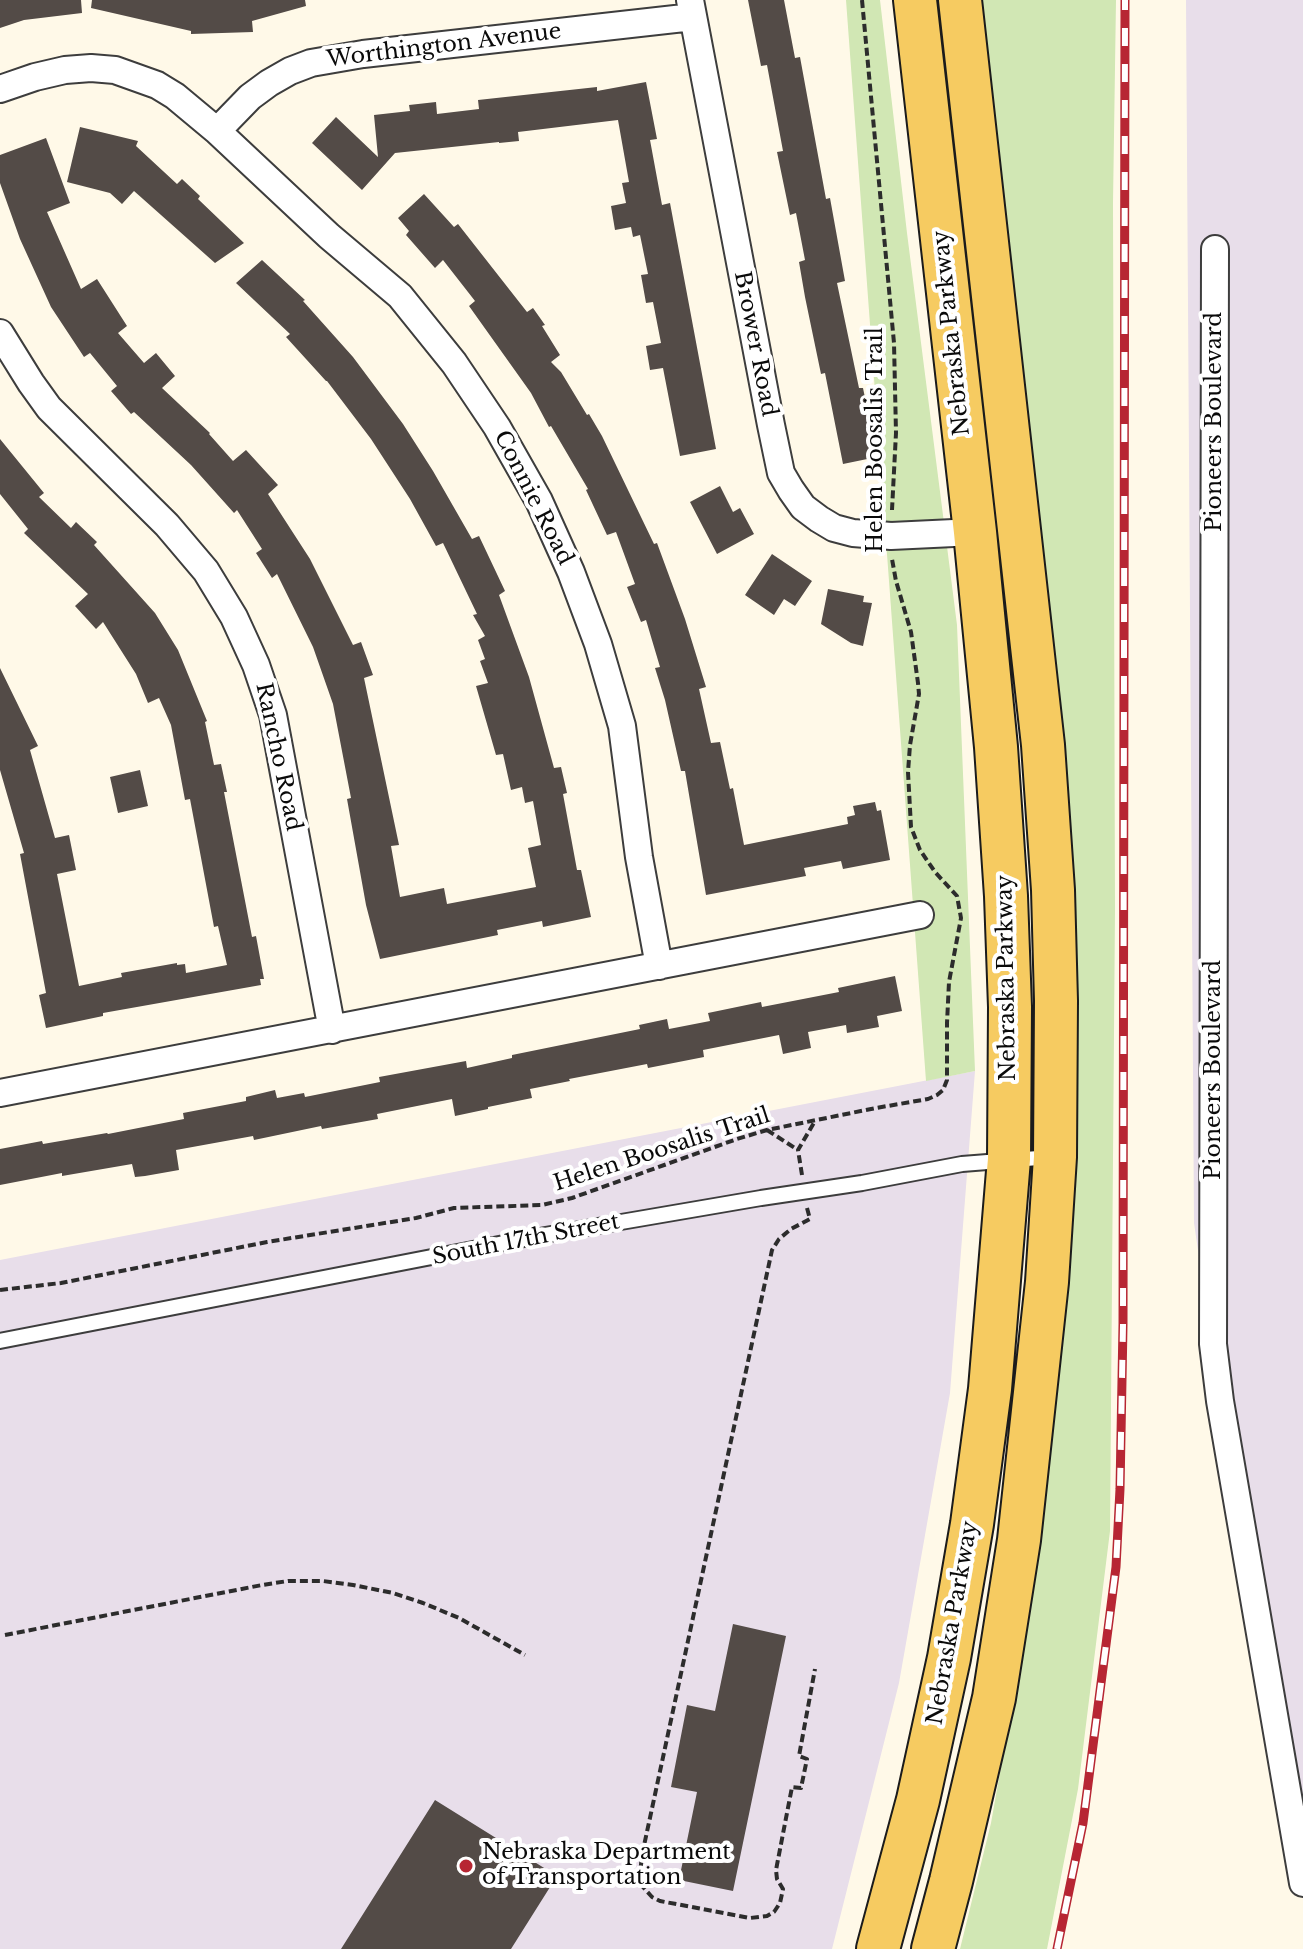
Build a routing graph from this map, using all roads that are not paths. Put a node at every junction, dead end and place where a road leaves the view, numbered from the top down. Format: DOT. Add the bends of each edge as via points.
graph roads {
  1 [pos="915,0"];
  2 [pos="960,0"];
  3 [pos="691,9"];
  4 [pos="0,89"];
  5 [pos="217,131"];
  6 [pos="1215,249"];
  7 [pos="0,333"];
  8 [pos="975,532"];
  9 [pos="920,915"];
  10 [pos="659,966"];
  11 [pos="332,1030"];
  12 [pos="1,1086"];
  13 [pos="1055,1157"];
  14 [pos="1009,1159"];
  15 [pos="0,1341"];
  16 [pos="1303,1883"];
  17 [pos="878,1949"];
  18 [pos="933,1949"];
  1 -- 8 [label="main road, Nebraska Parkway"];
  2 -- 13 [label="main road, Nebraska Parkway" via="1043,745 1056,1001"];
  3 -- 5 [label="street, Worthington Avenue" via="311,63 269,83"];
  3 -- 8 [label="street, Brower Road" via="781,473 803,507 834,528 891,536"];
  4 -- 5 [label="street" via="65,70 115,70 157,85"];
  5 -- 10 [label="street, Connie Road" via="400,296 497,427 539,501 598,644 622,726"];
  6 -- 16 [label="street, Pioneers Boulevard" via="1213,1344"];
  7 -- 11 [label="street, Rancho Road" via="49,408 167,525 206,571 234,617 273,715"];
  8 -- 14 [label="main road, Nebraska Parkway" via="1004,864"];
  9 -- 10 [label="street"];
  10 -- 11 [label="street"];
  11 -- 12 [label="street"];
  13 -- 14 [label="lane, South 17th Street"];
  13 -- 18 [label="main road, Nebraska Parkway" via="1033,1427 1015,1572 994,1698"];
  14 -- 15 [label="lane, South 17th Street" via="545,1235"];
  14 -- 17 [label="main road, Nebraska Parkway" via="990,1389 972,1524 918,1800"];
}
